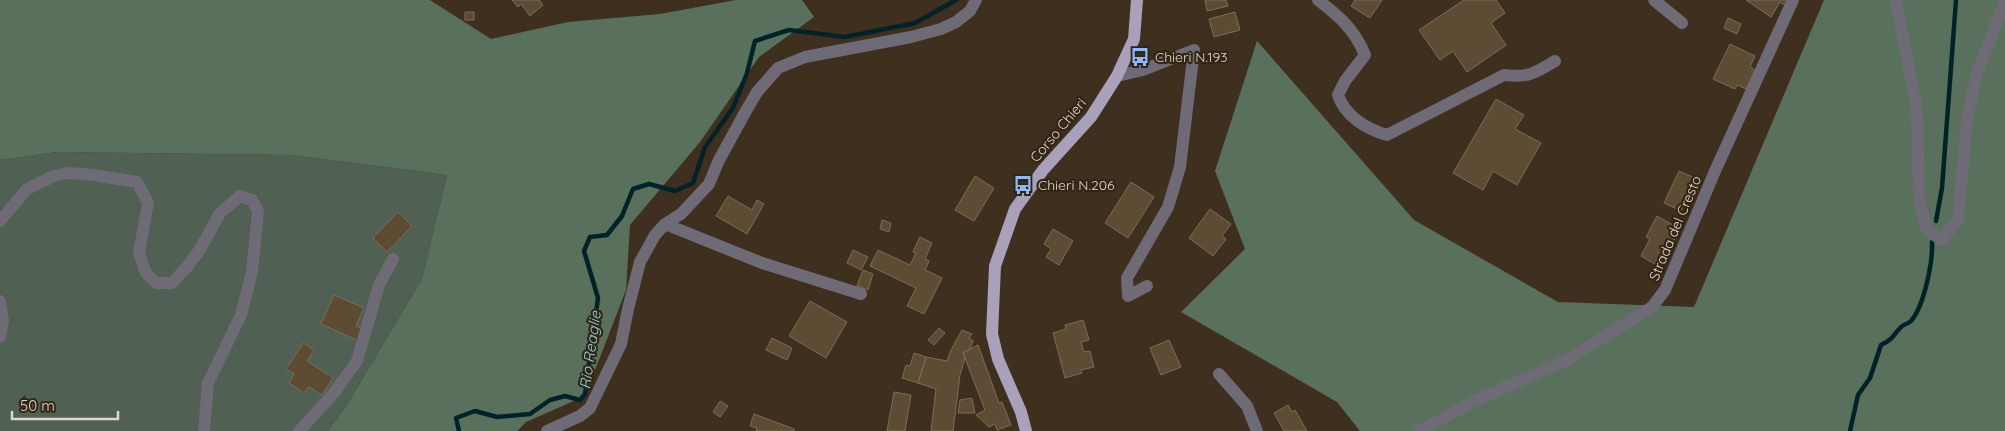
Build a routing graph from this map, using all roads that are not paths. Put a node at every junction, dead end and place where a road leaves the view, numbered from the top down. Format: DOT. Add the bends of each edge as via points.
graph roads {
  1 [pos="976,0"];
  2 [pos="1137,0"];
  3 [pos="1318,0"];
  4 [pos="1654,0"];
  5 [pos="1793,0"];
  6 [pos="1896,0"];
  7 [pos="2005,1"];
  8 [pos="1682,23"];
  9 [pos="1555,61"];
  10 [pos="1117,76"];
  11 [pos="0,221"];
  12 [pos="665,224"];
  13 [pos="393,260"];
  14 [pos="1147,286"];
  15 [pos="861,294"];
  16 [pos="0,302"];
  17 [pos="0,338"];
  18 [pos="1219,374"];
  19 [pos="204,431"];
  20 [pos="299,431"];
  21 [pos="547,431"];
  22 [pos="1026,431"];
  23 [pos="1257,431"];
  24 [pos="1420,431"];
  1 -- 12 [label="street" via="970,11 940,29 805,57 778,68 757,92 709,184 681,214"];
  2 -- 10 [label="main road, Corso Chieri" via="1134,39"];
  3 -- 9 [label="street" via="1359,40 1365,55 1338,95 1341,104 1357,121 1386,135 1504,75 1521,77"];
  4 -- 8 [label="street"];
  5 -- 24 [label="street, Strada del Cresto" via="1665,290 1652,307 1567,360 1472,402"];
  6 -- 7 [label="street" via="1917,111 1919,198 1926,228 1941,240 1958,220 1967,119 1977,73"];
  10 -- 14 [label="street" via="1143,70 1194,50 1180,167 1168,207 1128,278 1128,296"];
  10 -- 22 [label="main road, Corso Chieri" via="1091,118 1043,170 1015,209 995,266 992,334 998,359"];
  11 -- 19 [label="street" via="27,188 54,176 68,173 137,182 148,203 139,253 146,273 156,283 172,283 199,251 220,213 240,196 252,200 258,212 252,272 241,315 208,383"];
  12 -- 15 [label="street" via="762,263"];
  12 -- 21 [label="street" via="640,262 621,344 590,408"];
  13 -- 20 [label="street" via="379,286 357,361 334,393"];
  16 -- 17 [label="street" via="4,320"];
  18 -- 23 [label="street" via="1247,406"];
}
